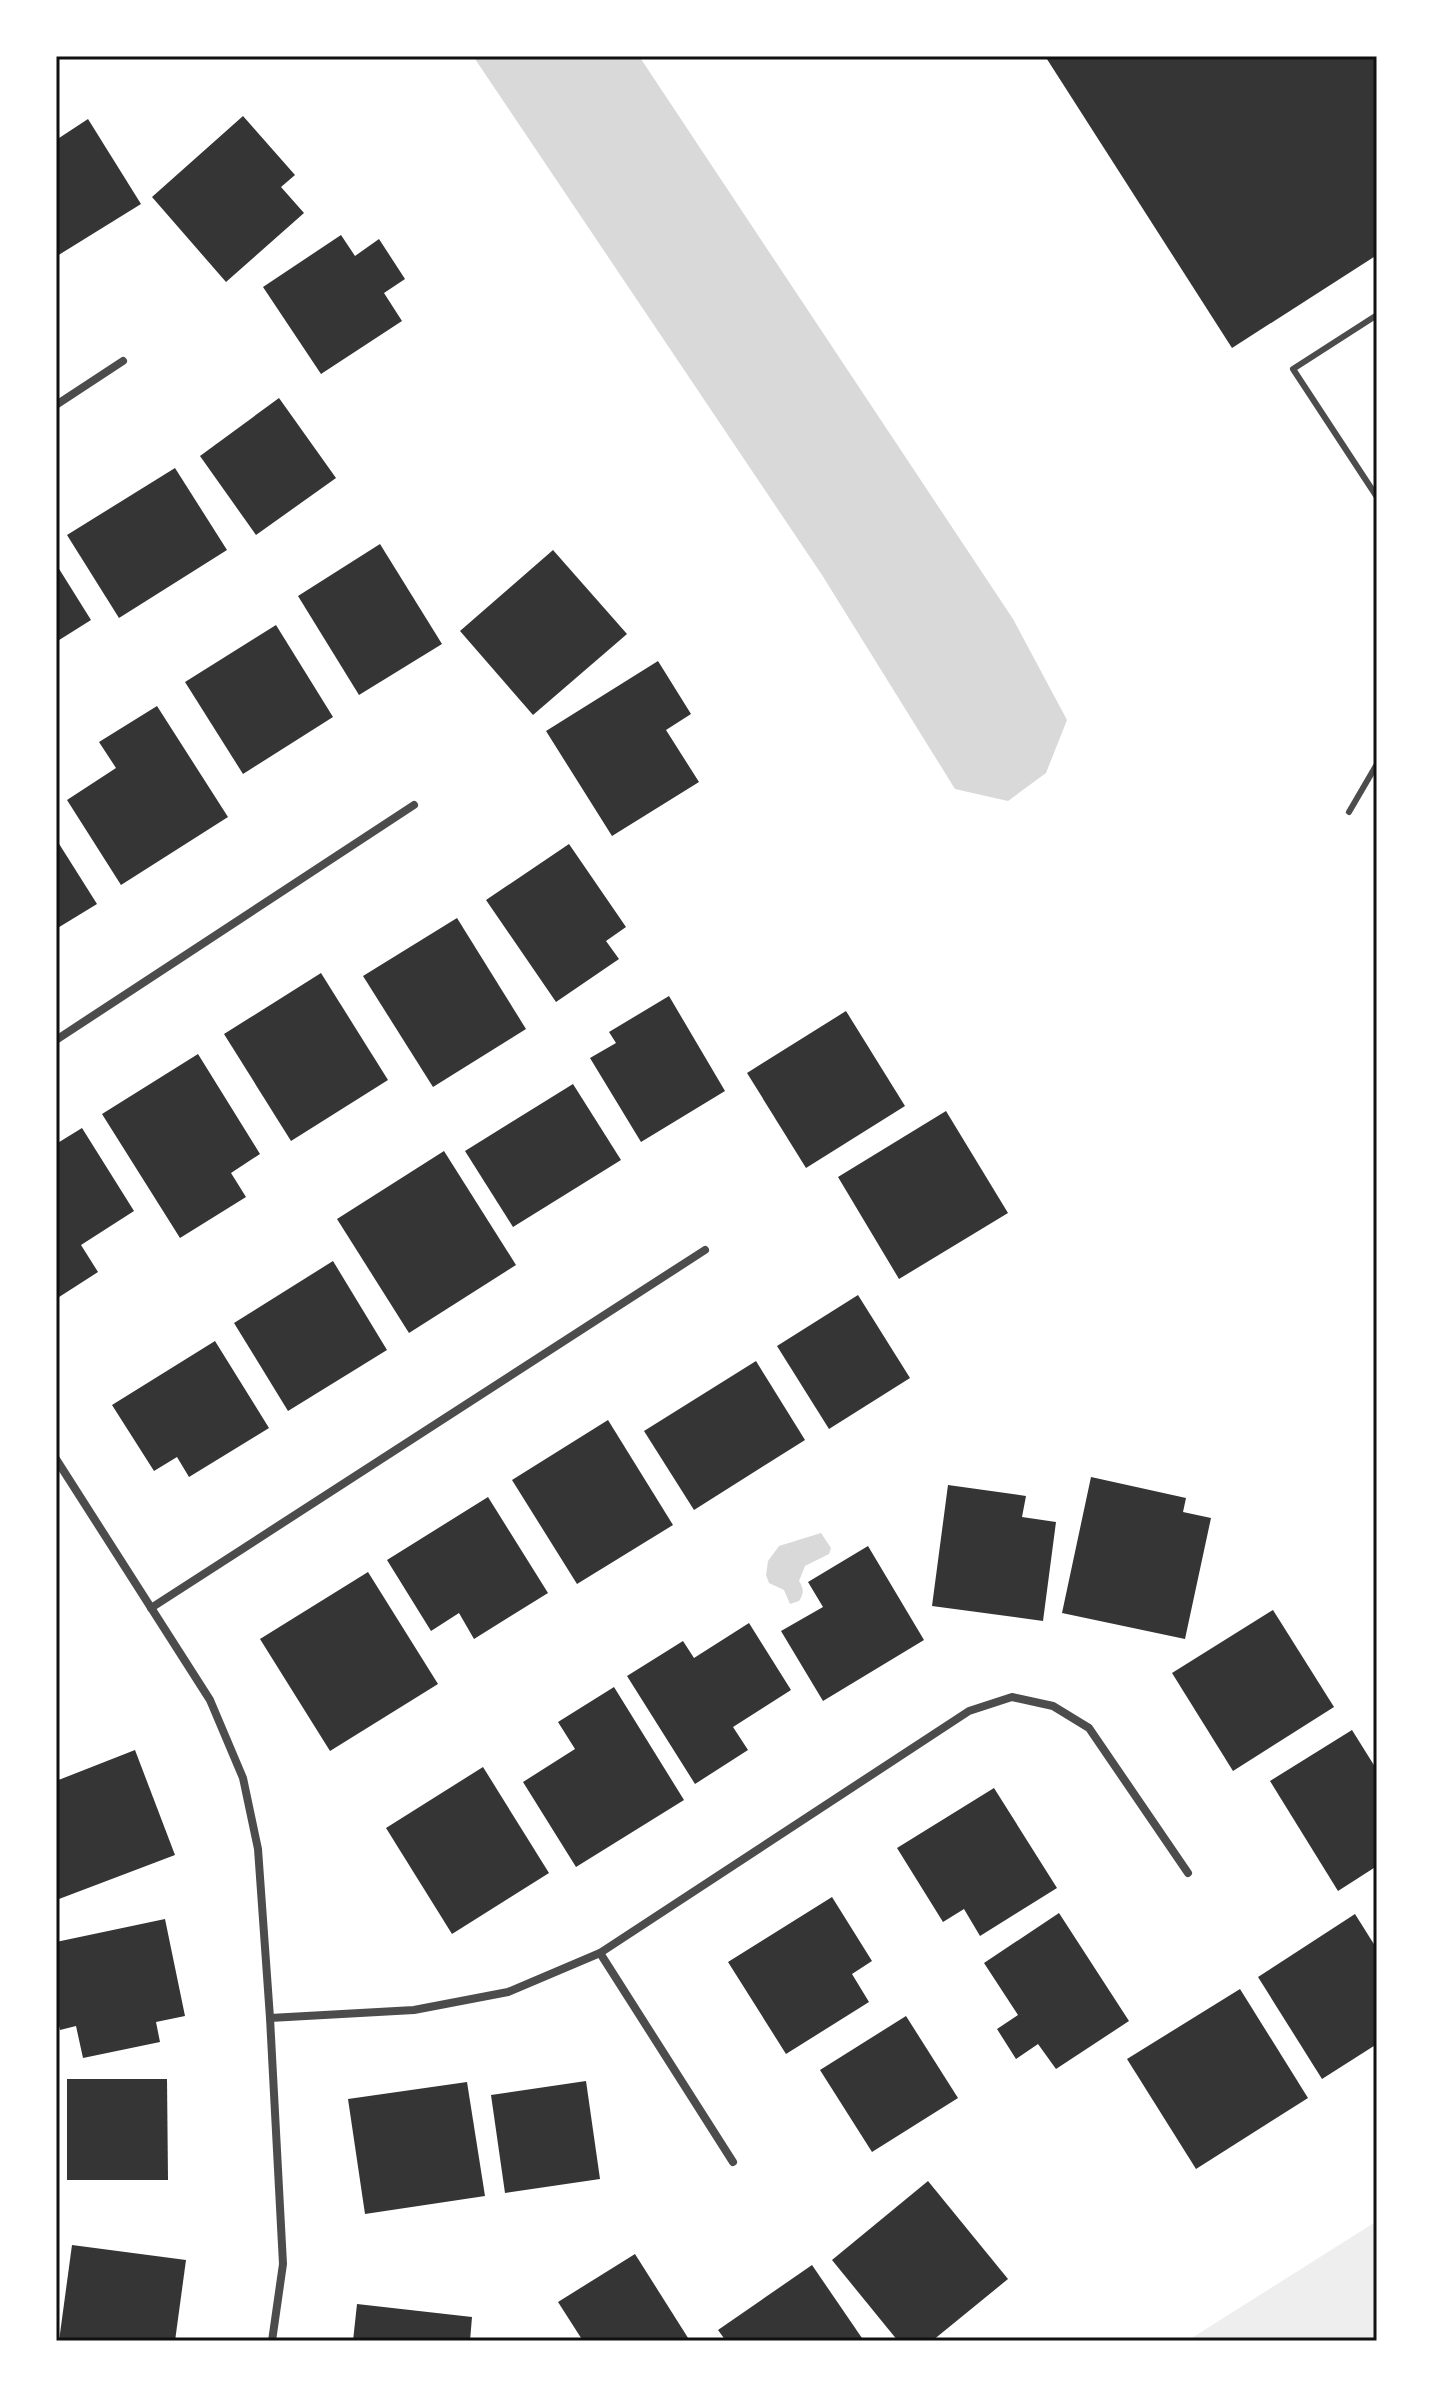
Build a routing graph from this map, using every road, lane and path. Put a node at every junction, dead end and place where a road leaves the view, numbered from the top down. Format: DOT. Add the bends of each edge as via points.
graph roads {
  1 [pos="1377,315"];
  2 [pos="123,361"];
  3 [pos="56,405"];
  4 [pos="1377,497"];
  5 [pos="1377,764"];
  6 [pos="414,805"];
  7 [pos="1349,812"];
  8 [pos="56,1040"];
  9 [pos="705,1250"];
  10 [pos="56,1459"];
  11 [pos="151,1608"];
  12 [pos="1188,1873"];
  13 [pos="600,1953"];
  14 [pos="270,2018"];
  15 [pos="733,2162"];
  16 [pos="272,2341"];
  1 -- 4 [label="lane" via="1293,369"];
  2 -- 3 [label="street"];
  5 -- 7 [label="lane"];
  6 -- 8 [label="street"];
  9 -- 11 [label="street"];
  10 -- 11 [label="street"];
  11 -- 14 [label="street" via="210,1700 243,1778 258,1849"];
  12 -- 13 [label="street" via="1089,1728 1053,1706 1012,1697 969,1711"];
  13 -- 14 [label="street" via="508,1992 427,2008"];
  13 -- 15 [label="street"];
  14 -- 16 [label="street" via="283,2264"];
}
